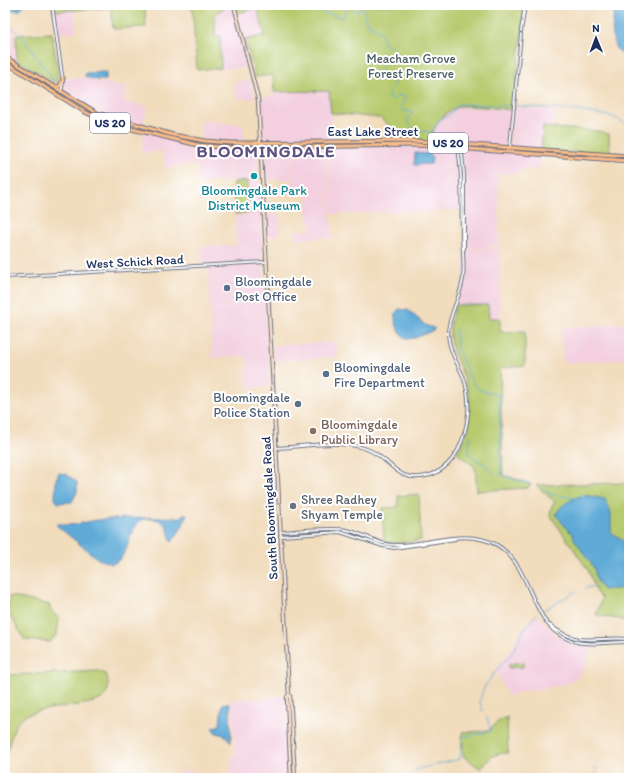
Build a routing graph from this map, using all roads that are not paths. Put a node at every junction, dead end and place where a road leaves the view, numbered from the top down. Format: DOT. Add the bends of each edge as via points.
graph roads {
  1 [pos="52,5"];
  2 [pos="234,5"];
  3 [pos="525,5"];
  4 [pos="5,57"];
  5 [pos="5,62"];
  6 [pos="63,78"];
  7 [pos="54,87"];
  8 [pos="60,94"];
  9 [pos="333,141"];
  10 [pos="260,142"];
  11 [pos="326,146"];
  12 [pos="460,146"];
  13 [pos="510,147"];
  14 [pos="260,148"];
  15 [pos="629,156"];
  16 [pos="629,161"];
  17 [pos="266,262"];
  18 [pos="5,277"];
  19 [pos="276,448"];
  20 [pos="280,532"];
  21 [pos="280,536"];
  22 [pos="455,539"];
  23 [pos="546,621"];
  24 [pos="629,639"];
  25 [pos="629,642"];
  26 [pos="289,695"];
  27 [pos="291,778"];
  28 [pos="295,778"];
  1 -- 6 [label="street"];
  2 -- 10 [label="main road, South Bloomingdale Road" via="257,92"];
  3 -- 13 [label="street"];
  4 -- 7 [label="main road, US 20"];
  5 -- 8 [label="main road, US 20"];
  6 -- 7 [label="main road" via="60,86"];
  6 -- 8 [label="street" via="64,87"];
  7 -- 8 [label="main road, US 20"];
  8 -- 10 [label="main road, US 20" via="97,113 168,134 214,142"];
  8 -- 14 [label="main road, US 20" via="85,112 111,124 209,147"];
  9 -- 10 [label="main road, East Lake Street / US 20"];
  9 -- 11 [label="main road"];
  9 -- 12 [label="main road, East Lake Street / US 20" via="416,141"];
  10 -- 14 [label="main road, South Bloomingdale Road"];
  11 -- 12 [label="main road, East Lake Street / US 20"];
  11 -- 14 [label="main road, East Lake Street / US 20"];
  12 -- 13 [label="main road, East Lake Street / US 20"];
  12 -- 16 [label="main road, East Lake Street / US 20"];
  12 -- 19 [label="street" via="465,189 462,285 448,334 449,345 466,389 468,416 461,443 449,463 432,474 414,477 398,472 376,454 356,445"];
  13 -- 15 [label="main road, East Lake Street / US 20"];
  14 -- 17 [label="main road, South Bloomingdale Road"];
  17 -- 18 [label="street, West Schick Road"];
  17 -- 19 [label="main road, South Bloomingdale Road"];
  19 -- 20 [label="main road, South Bloomingdale Road"];
  20 -- 21 [label="main road, South Bloomingdale Road"];
  20 -- 22 [label="street" via="341,530 389,545"];
  21 -- 22 [label="street" via="340,532 394,548"];
  21 -- 26 [label="main road, South Bloomingdale Road"];
  22 -- 23 [label="street" via="485,540 508,552 520,568"];
  23 -- 24 [label="street" via="558,631 579,640"];
  23 -- 25 [label="street" via="556,633 578,642"];
  26 -- 27 [label="main road" via="287,696"];
  26 -- 28 [label="main road, South Bloomingdale Road"];
}
